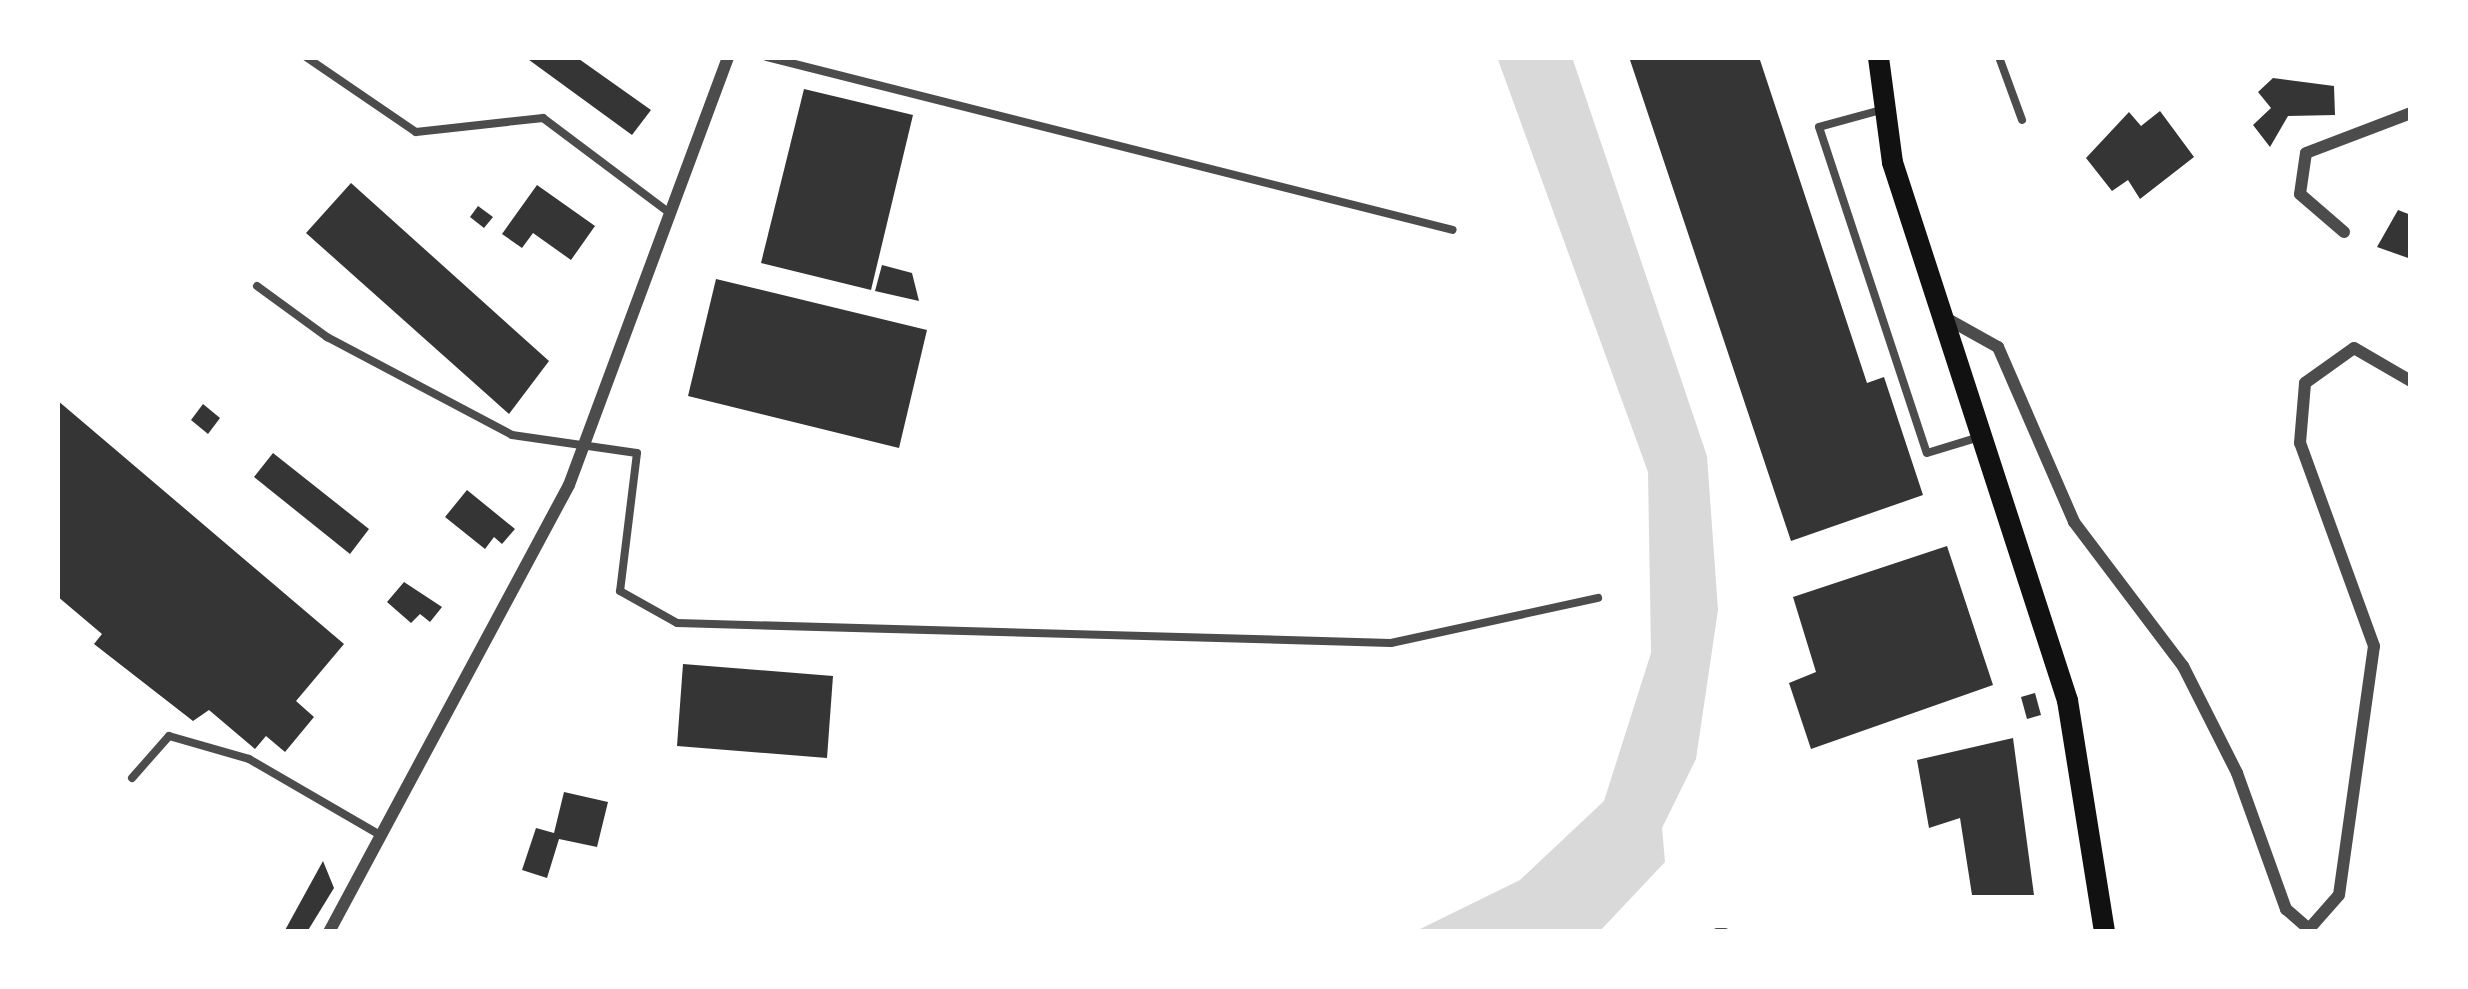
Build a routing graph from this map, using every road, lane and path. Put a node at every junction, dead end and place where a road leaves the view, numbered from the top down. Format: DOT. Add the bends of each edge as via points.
graph roads {
  1 [pos="306,57"];
  2 [pos="728,57"];
  3 [pos="767,57"];
  4 [pos="1878,57"];
  5 [pos="1892,57"];
  6 [pos="2000,57"];
  7 [pos="1881,83"];
  8 [pos="1882,109"];
  9 [pos="2411,113"];
  10 [pos="2022,120"];
  11 [pos="668,212"];
  12 [pos="1453,230"];
  13 [pos="2344,232"];
  14 [pos="257,286"];
  15 [pos="1943,317"];
  16 [pos="2411,381"];
  17 [pos="1979,438"];
  18 [pos="585,443"];
  19 [pos="1598,598"];
  20 [pos="132,778"];
  21 [pos="383,837"];
  22 [pos="2309,931"];
  23 [pos="329,932"];
  24 [pos="2104,932"];
  1 -- 11 [label="lane" via="416,132 542,118"];
  2 -- 11 [label="street"];
  3 -- 12 [label="lane"];
  4 -- 7 [label="main road"];
  5 -- 7 [label="lane"];
  6 -- 10 [label="lane"];
  7 -- 8 [label="main road"];
  8 -- 15 [label="main road"];
  8 -- 17 [label="lane" via="1819,127 1927,453"];
  9 -- 13 [label="street" via="2306,153 2300,194"];
  11 -- 18 [label="street"];
  14 -- 18 [label="lane" via="327,337 512,435"];
  15 -- 17 [label="main road"];
  15 -- 22 [label="street" via="1998,347 2074,522 2183,666 2237,773 2286,909"];
  16 -- 22 [label="street" via="2354,348 2324,359 2305,383 2300,443 2374,646 2339,896"];
  17 -- 24 [label="main road" via="2067,700"];
  18 -- 19 [label="lane" via="637,453 620,591 677,623 1391,643"];
  18 -- 21 [label="street"];
  20 -- 21 [label="lane" via="170,736 249,759"];
  21 -- 23 [label="street"];
}
